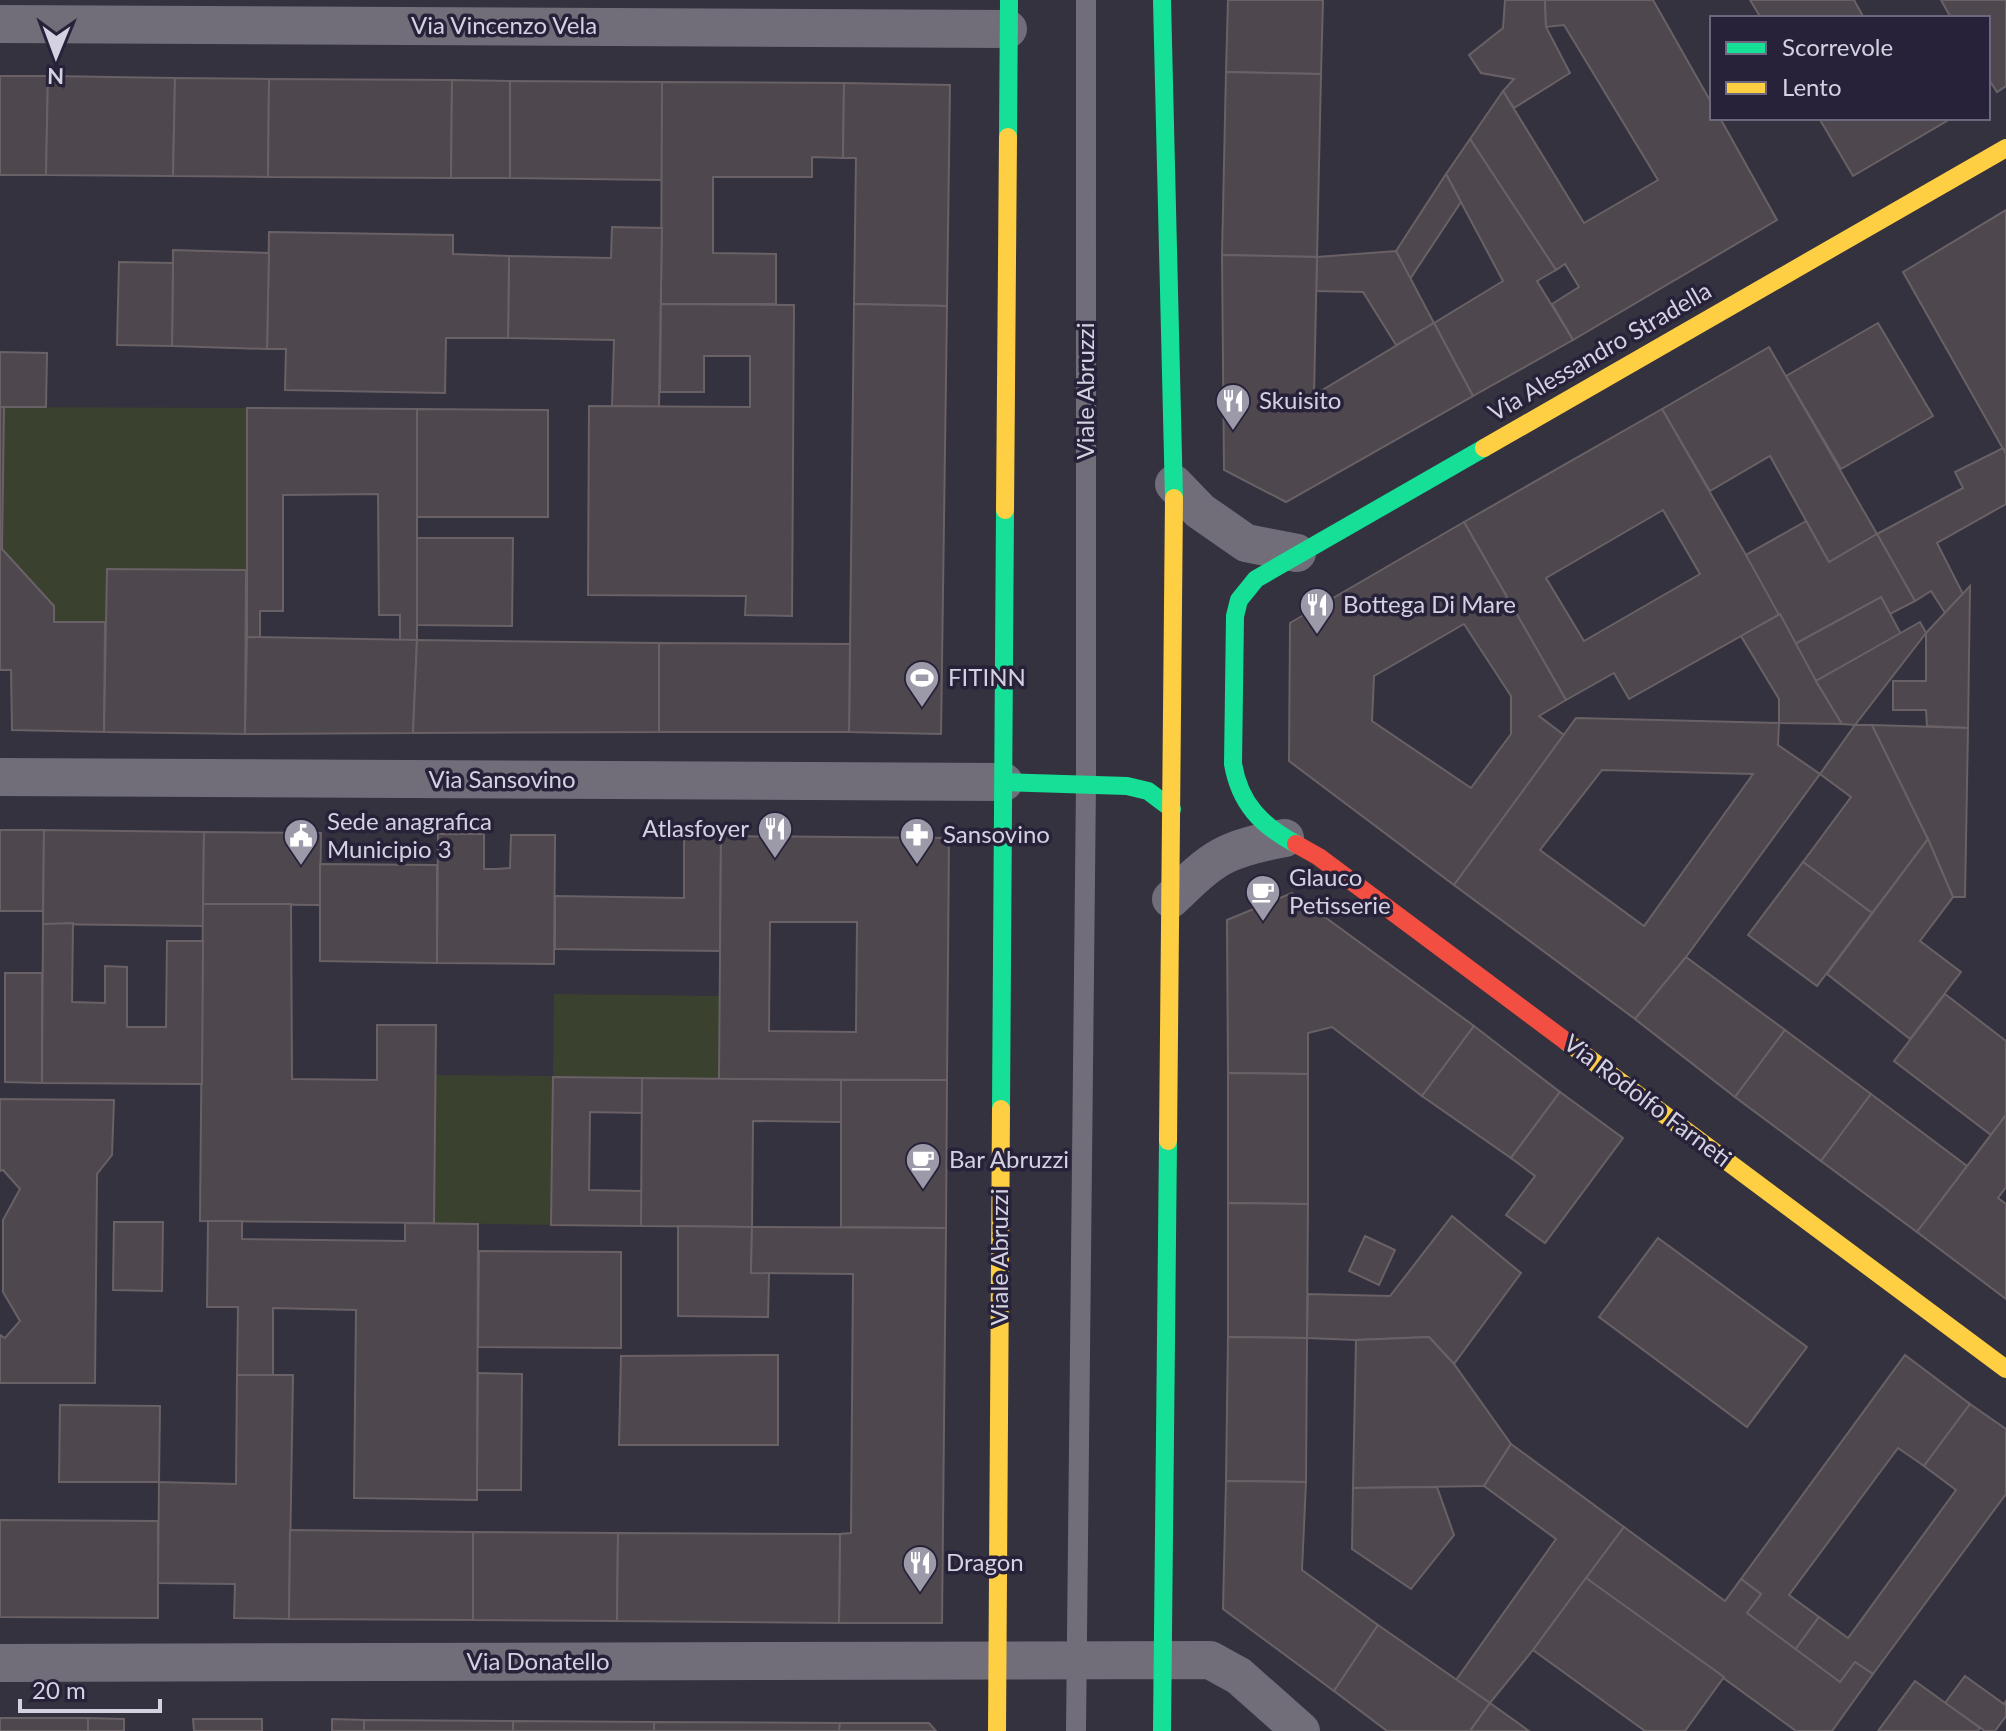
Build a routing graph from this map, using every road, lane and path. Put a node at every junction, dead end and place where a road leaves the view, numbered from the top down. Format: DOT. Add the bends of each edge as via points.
graph roads {
  1 [pos="1086,0"];
  2 [pos="1162,0"];
  3 [pos="1008,14"];
  4 [pos="0,24"];
  5 [pos="2006,148"];
  6 [pos="1174,484"];
  7 [pos="1297,553"];
  8 [pos="0,777"];
  9 [pos="1004,782"];
  10 [pos="1086,783"];
  11 [pos="1242,797"];
  12 [pos="1172,809"];
  13 [pos="1285,838"];
  14 [pos="1171,899"];
  15 [pos="2006,1369"];
  16 [pos="1076,1660"];
  17 [pos="1163,1660"];
  18 [pos="998,1661"];
  19 [pos="0,1663"];
  20 [pos="997,1731"];
  21 [pos="1076,1731"];
  22 [pos="1162,1731"];
  23 [pos="1301,1731"];
  1 -- 10 [label="lane, Viale Abruzzi"];
  2 -- 6 [label="main road"];
  3 -- 4 [label="street, Via Vincenzo Vela"];
  3 -- 9 [label="main road, Viale Abruzzi"];
  5 -- 7 [label="main road, Via Alessandro Stradella"];
  6 -- 7 [label="street" via="1200,511 1246,543"];
  6 -- 12 [label="main road"];
  7 -- 11 [label="main road, Via Alessandro Stradella" via="1256,579 1239,600 1235,616 1233,764"];
  8 -- 9 [label="street, Via Sansovino"];
  9 -- 10 [label="main road"];
  9 -- 18 [label="main road, Viale Abruzzi"];
  10 -- 12 [label="main road" via="1148,791"];
  10 -- 16 [label="lane, Viale Abruzzi"];
  11 -- 13 [label="main road, Via Rodolfo Farneti"];
  12 -- 14 [label="main road"];
  13 -- 14 [label="street" via="1225,853"];
  13 -- 15 [label="main road, Via Rodolfo Farneti" via="1319,857"];
  14 -- 17 [label="main road"];
  16 -- 17 [label="street, Via Donatello"];
  16 -- 18 [label="street, Via Donatello"];
  16 -- 21 [label="lane, Viale Abruzzi"];
  17 -- 22 [label="main road"];
  17 -- 23 [label="street, Via Donatello" via="1210,1660 1239,1676"];
  18 -- 19 [label="street, Via Donatello"];
  18 -- 20 [label="main road, Viale Abruzzi"];
}
